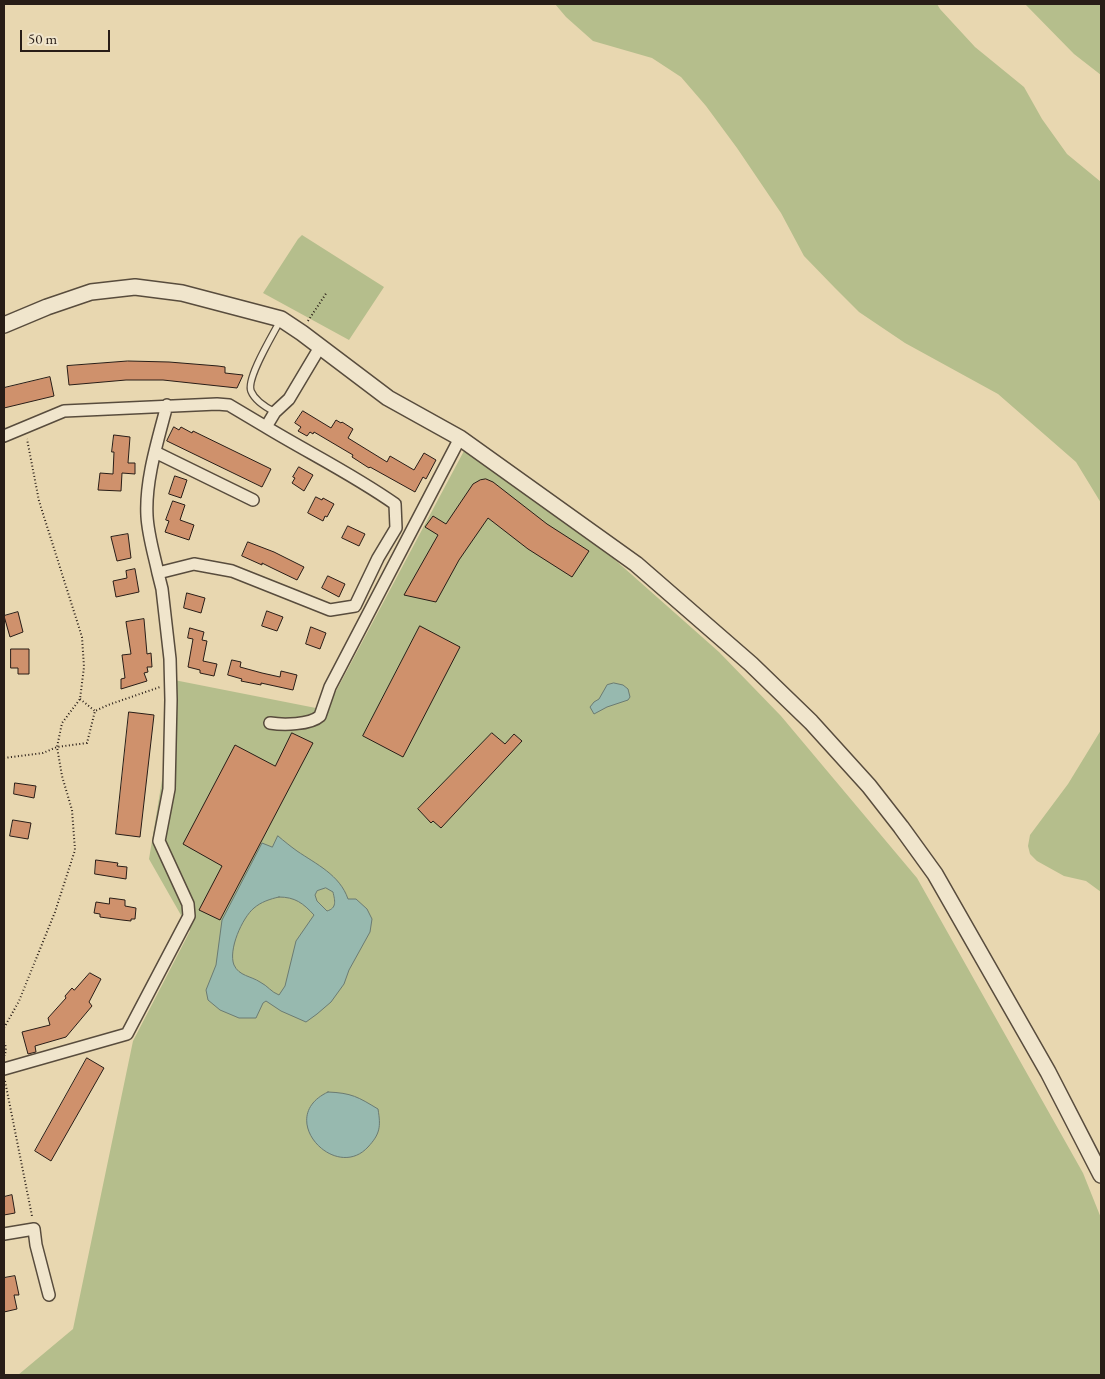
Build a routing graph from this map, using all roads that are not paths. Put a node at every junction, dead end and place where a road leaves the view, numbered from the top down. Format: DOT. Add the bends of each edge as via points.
graph roads {
  1 [pos="281,319"];
  2 [pos="4,325"];
  3 [pos="320,347"];
  4 [pos="167,405"];
  5 [pos="275,412"];
  6 [pos="266,427"];
  7 [pos="4,436"];
  8 [pos="460,438"];
  9 [pos="155,452"];
  10 [pos="253,500"];
  11 [pos="158,573"];
  12 [pos="270,723"];
  13 [pos="4,1069"];
  14 [pos="1101,1175"];
  15 [pos="4,1234"];
  16 [pos="50,1295"];
  1 -- 2 [label="street" via="182,293 135,287 91,292"];
  1 -- 3 [label="street"];
  1 -- 5 [label="lane" via="251,378 251,391 264,406"];
  3 -- 5 [label="street" via="289,399"];
  3 -- 8 [label="street" via="388,398"];
  4 -- 6 [label="street" via="229,405"];
  4 -- 7 [label="street" via="64,411"];
  4 -- 9 [label="street"];
  5 -- 6 [label="street"];
  6 -- 11 [label="street" via="395,504 396,528 355,606 330,610 232,571 194,564"];
  8 -- 12 [label="street" via="330,687 320,716 309,722"];
  8 -- 14 [label="street" via="636,564 758,671 811,722 869,786 935,874 1048,1072"];
  9 -- 10 [label="street"];
  9 -- 11 [label="street" via="147,511"];
  11 -- 13 [label="street" via="171,683 169,788 159,841 188,904 189,916 127,1034"];
  15 -- 16 [label="street" via="34,1229"];
}
